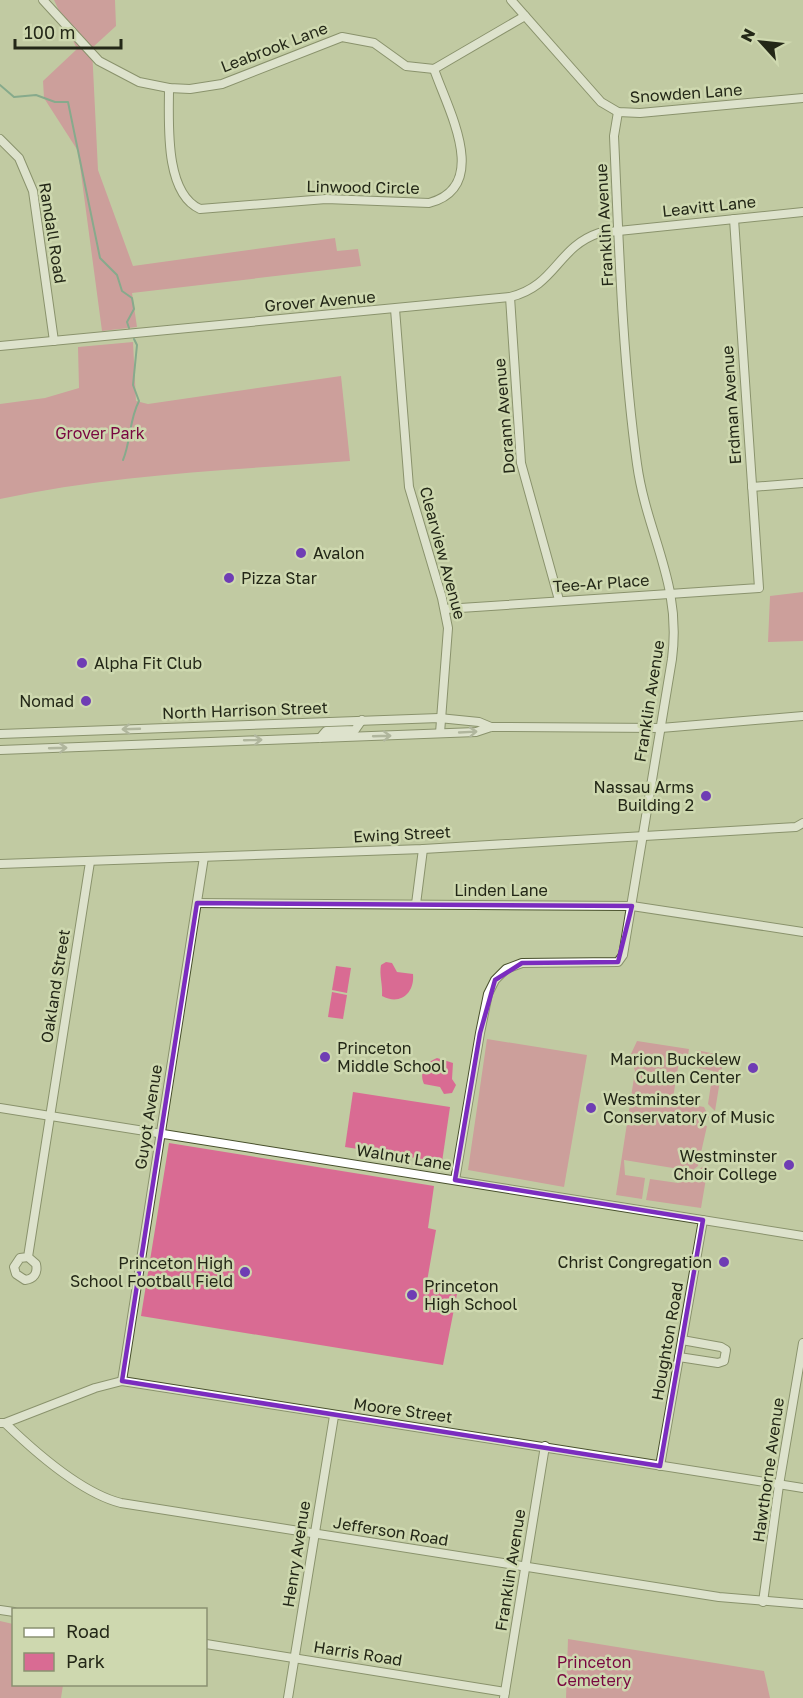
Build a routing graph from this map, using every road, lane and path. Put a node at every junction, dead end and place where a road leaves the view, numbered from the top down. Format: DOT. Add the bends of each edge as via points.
graph roads {
  1 [pos="43,0"];
  2 [pos="511,0"];
  3 [pos="525,16"];
  4 [pos="434,69"];
  5 [pos="169,88"];
  6 [pos="803,98"];
  7 [pos="618,112"];
  8 [pos="0,140"];
  9 [pos="803,212"];
  10 [pos="734,219"];
  11 [pos="619,230"];
  12 [pos="510,297"];
  13 [pos="395,309"];
  14 [pos="54,341"];
  15 [pos="0,346"];
  16 [pos="803,483"];
  17 [pos="752,487"];
  18 [pos="759,588"];
  19 [pos="671,593"];
  20 [pos="559,600"];
  21 [pos="445,609"];
  22 [pos="803,716"];
  23 [pos="439,718"];
  24 [pos="394,719"];
  25 [pos="362,720"];
  26 [pos="273,724"];
  27 [pos="491,727"];
  28 [pos="661,728"];
  29 [pos="440,733"];
  30 [pos="0,735"];
  31 [pos="402,735"];
  32 [pos="320,738"];
  33 [pos="295,739"];
  34 [pos="0,750"];
  35 [pos="803,823"];
  36 [pos="643,836"];
  37 [pos="423,849"];
  38 [pos="204,857"];
  39 [pos="90,862"];
  40 [pos="0,864"];
  41 [pos="197,903"];
  42 [pos="416,904"];
  43 [pos="632,906"];
  44 [pos="803,932"];
  45 [pos="0,1108"];
  46 [pos="50,1116"];
  47 [pos="161,1133"];
  48 [pos="455,1180"];
  49 [pos="703,1220"];
  50 [pos="803,1236"];
  51 [pos="27,1257"];
  52 [pos="682,1340"];
  53 [pos="803,1343"];
  54 [pos="679,1357"];
  55 [pos="122,1381"];
  56 [pos="334,1416"];
  57 [pos="2,1423"];
  58 [pos="546,1446"];
  59 [pos="660,1466"];
  60 [pos="779,1485"];
  61 [pos="803,1488"];
  62 [pos="314,1533"];
  63 [pos="525,1567"];
  64 [pos="763,1602"];
  65 [pos="803,1604"];
  66 [pos="207,1644"];
  67 [pos="295,1658"];
  68 [pos="504,1695"];
  69 [pos="288,1698"];
  1 -- 5 [label="street, Leabrook Lane" via="99,61 139,82"];
  2 -- 3 [label="street, Snowden Lane"];
  3 -- 4 [label="street"];
  3 -- 7 [label="street, Snowden Lane" via="598,99"];
  4 -- 5 [label="street, Leabrook Lane" via="406,66 374,43 342,37 222,84"];
  4 -- 5 [label="street, Linwood Circle" via="463,162 456,186 445,197 429,202 327,199 200,209 188,202 179,188 166,123"];
  6 -- 7 [label="street, Snowden Lane"];
  7 -- 11 [label="street, Franklin Avenue" via="614,136"];
  8 -- 14 [label="street, Randall Road" via="19,159 33,191"];
  9 -- 10 [label="street, Leavitt Lane"];
  10 -- 11 [label="street, Leavitt Lane"];
  10 -- 17 [label="street, Erdman Avenue"];
  11 -- 12 [label="street, Grover Avenue" via="579,241 540,285"];
  11 -- 19 [label="street, Franklin Avenue" via="637,464"];
  12 -- 13 [label="street, Grover Avenue"];
  12 -- 20 [label="street, Dorann Avenue" via="521,462"];
  13 -- 14 [label="street, Grover Avenue"];
  13 -- 21 [label="street, Clearview Avenue" via="409,487"];
  14 -- 15 [label="street, Grover Avenue"];
  16 -- 17 [label="street"];
  17 -- 18 [label="street, Erdman Avenue"];
  18 -- 19 [label="street, Tee-Ar Place"];
  19 -- 20 [label="street, Tee-Ar Place"];
  19 -- 28 [label="street, Franklin Avenue" via="675,633"];
  20 -- 21 [label="street, Tee-Ar Place"];
  21 -- 23 [label="street, Clearview Avenue" via="448,643"];
  22 -- 28 [label="street, North Harrison Street"];
  23 -- 24 [label="street, North Harrison Street"];
  23 -- 27 [label="street, North Harrison Street"];
  23 -- 29 [label="street, Clearview Avenue"];
  24 -- 25 [label="street, North Harrison Street"];
  24 -- 31 [label="street"];
  25 -- 26 [label="street, North Harrison Street"];
  25 -- 32 [label="street" via="355,730 326,731"];
  26 -- 30 [label="street, North Harrison Street, one-way"];
  26 -- 33 [label="street" via="284,736"];
  27 -- 28 [label="street, North Harrison Street"];
  29 -- 27 [label="street, North Harrison Street, one-way" via="476,732"];
  28 -- 36 [label="street, Franklin Avenue"];
  29 -- 31 [label="street, North Harrison Street"];
  32 -- 31 [label="street, North Harrison Street, one-way"];
  32 -- 33 [label="street, North Harrison Street"];
  34 -- 33 [label="street, North Harrison Street, one-way"];
  35 -- 36 [label="street, Ewing Street"];
  36 -- 37 [label="street, Ewing Street"];
  36 -- 43 [label="street, Franklin Avenue"];
  37 -- 38 [label="street, Ewing Street"];
  37 -- 42 [label="street"];
  38 -- 39 [label="street, Ewing Street"];
  38 -- 41 [label="street, Guyot Avenue"];
  39 -- 40 [label="street, Ewing Street"];
  39 -- 46 [label="street, Oakland Street"];
  41 -- 42 [label="street, Linden Lane"];
  41 -- 47 [label="street, Guyot Avenue"];
  42 -- 43 [label="street, Linden Lane"];
  43 -- 44 [label="street, Linden Lane"];
  43 -- 48 [label="street, Franklin Avenue" via="623,955 618,962 522,963 506,969 495,980 480,1033"];
  45 -- 46 [label="street, Walnut Lane"];
  46 -- 47 [label="street, Walnut Lane"];
  46 -- 51 [label="street, Oakland Street"];
  47 -- 48 [label="street, Walnut Lane"];
  47 -- 55 [label="street, Guyot Avenue"];
  48 -- 49 [label="street, Walnut Lane"];
  49 -- 50 [label="street, Walnut Lane"];
  49 -- 52 [label="street, Houghton Road"];
  52 -- 54 [label="street, Houghton Road"];
  52 -- 54 [label="street" via="721,1347 727,1356 718,1363"];
  53 -- 60 [label="street, Hawthorne Avenue"];
  54 -- 59 [label="street, Houghton Road"];
  55 -- 56 [label="street, Moore Street"];
  55 -- 57 [label="street, Moore Street"];
  56 -- 58 [label="street, Moore Street"];
  56 -- 62 [label="street, Henry Avenue"];
  57 -- 62 [label="street, Jefferson Road" via="81,1485 107,1500"];
  58 -- 59 [label="street, Moore Street"];
  58 -- 63 [label="street, Franklin Avenue"];
  59 -- 60 [label="street, Moore Street"];
  60 -- 61 [label="street, Moore Street"];
  60 -- 64 [label="street, Hawthorne Avenue"];
  62 -- 63 [label="street, Jefferson Road"];
  62 -- 67 [label="street, Henry Avenue"];
  63 -- 64 [label="street, Jefferson Road"];
  63 -- 68 [label="street, Franklin Avenue"];
  64 -- 65 [label="street, Jefferson Road"];
  66 -- 67 [label="street, Harris Road"];
  67 -- 68 [label="street, Harris Road"];
  67 -- 69 [label="street, Henry Avenue"];
}
